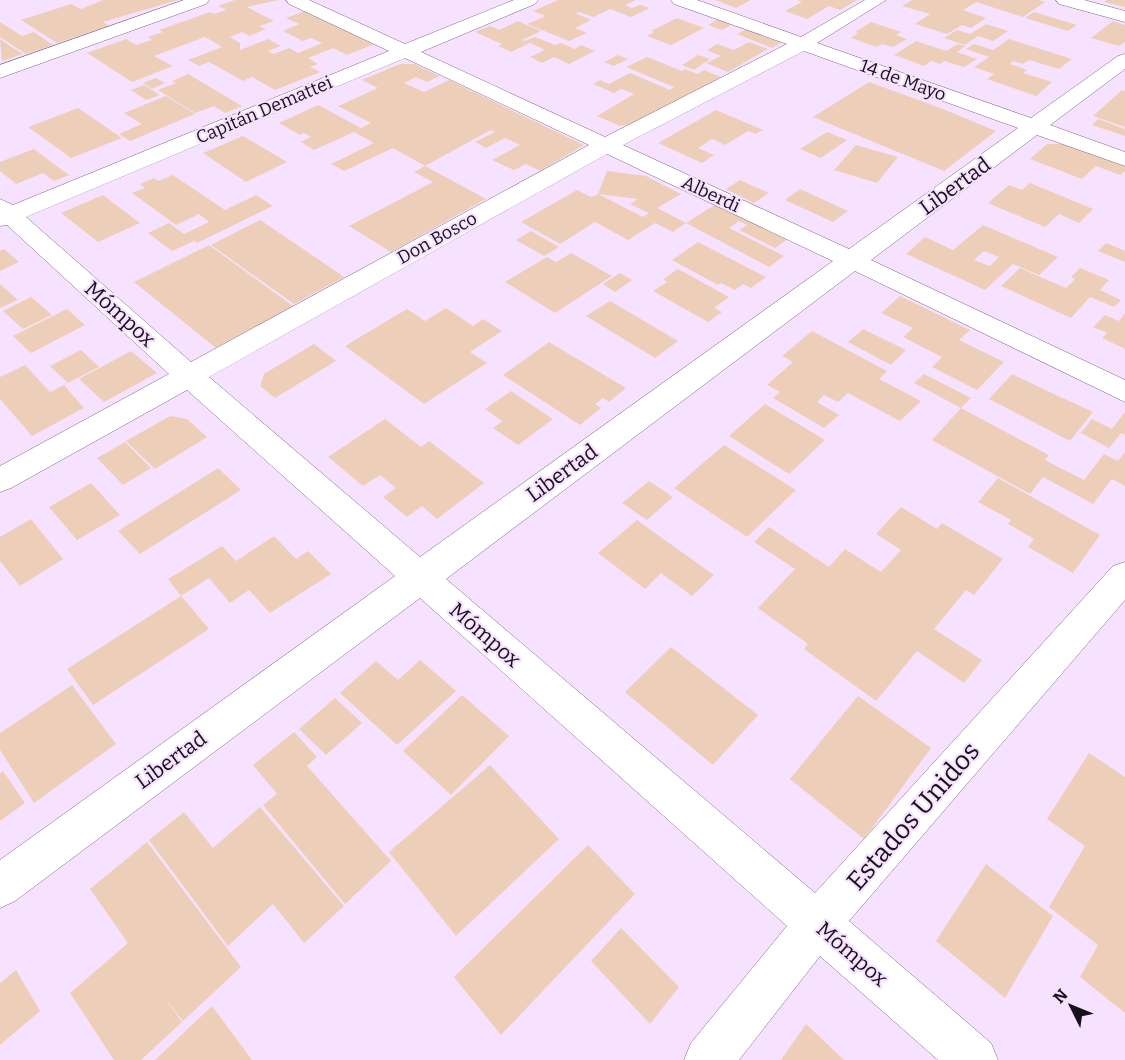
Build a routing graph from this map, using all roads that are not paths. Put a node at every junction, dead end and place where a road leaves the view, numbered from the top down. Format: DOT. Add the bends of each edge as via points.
graph roads {
  1 [pos="200,0"];
  2 [pos="294,0"];
  3 [pos="529,0"];
  4 [pos="680,0"];
  5 [pos="877,0"];
  6 [pos="1065,0"];
  7 [pos="1125,17"];
  8 [pos="802,44"];
  9 [pos="406,51"];
  10 [pos="1125,60"];
  11 [pos="0,72"];
  12 [pos="1036,127"];
  13 [pos="606,145"];
  14 [pos="1125,159"];
  15 [pos="3,213"];
  16 [pos="852,260"];
  17 [pos="188,375"];
  18 [pos="1125,392"];
  19 [pos="0,480"];
  20 [pos="1125,576"];
  21 [pos="419,578"];
  22 [pos="0,886"];
  23 [pos="818,924"];
  24 [pos="708,1060"];
  25 [pos="974,1060"];
  1 -- 11 [label="street"];
  2 -- 9 [label="street, Alberdi"];
  3 -- 9 [label="street, Capitán Demattei"];
  4 -- 8 [label="street, 14 de Mayo"];
  5 -- 8 [label="street, Don Bosco"];
  6 -- 7 [label="street"];
  8 -- 12 [label="street, 14 de Mayo"];
  8 -- 13 [label="street, Don Bosco"];
  9 -- 13 [label="street, Alberdi"];
  9 -- 15 [label="street, Capitán Demattei"];
  10 -- 12 [label="street, Libertad"];
  12 -- 14 [label="street, 14 de Mayo"];
  12 -- 16 [label="street, Libertad"];
  13 -- 16 [label="street, Alberdi"];
  13 -- 17 [label="street, Don Bosco"];
  15 -- 17 [label="street, Mómpox"];
  16 -- 18 [label="street, Alberdi"];
  16 -- 21 [label="street, Libertad"];
  17 -- 19 [label="street, Don Bosco"];
  17 -- 21 [label="street, Mómpox"];
  20 -- 23 [label="street, Estados Unidos"];
  21 -- 22 [label="street, Libertad"];
  21 -- 23 [label="street, Mómpox"];
  23 -- 24 [label="street, Estados Unidos"];
  23 -- 25 [label="street, Mómpox"];
}
